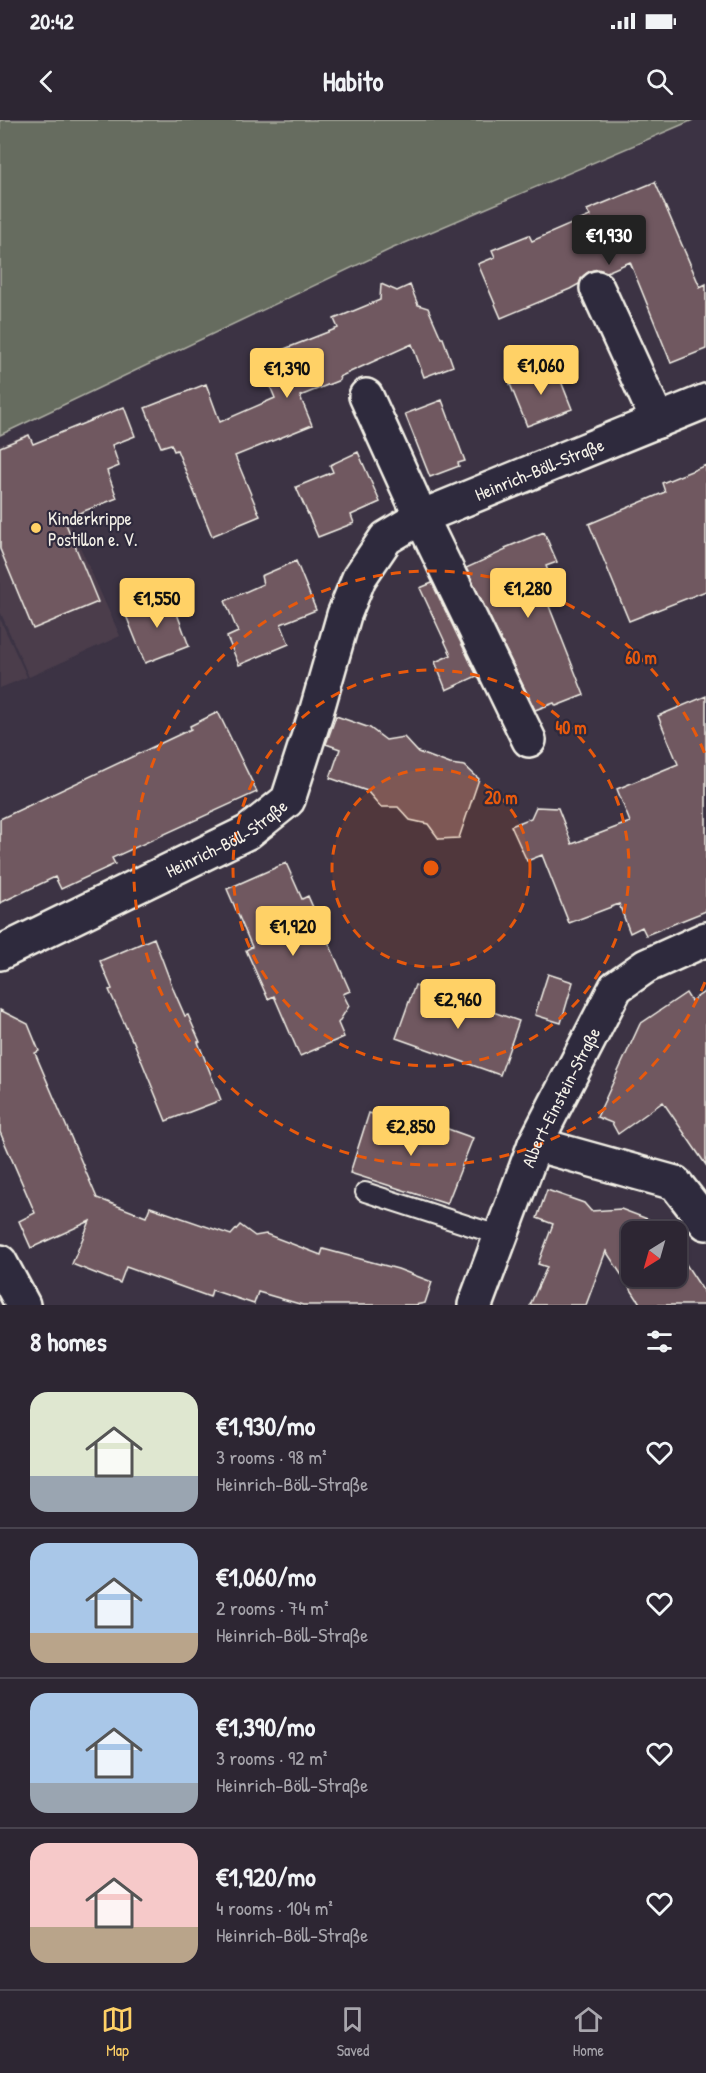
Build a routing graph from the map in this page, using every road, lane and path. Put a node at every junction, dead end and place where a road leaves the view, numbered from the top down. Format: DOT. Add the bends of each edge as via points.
graph roads {
  1 [pos="597,288"];
  2 [pos="366,396"];
  3 [pos="706,401"];
  4 [pos="658,421"];
  5 [pos="421,517"];
  6 [pos="529,740"];
  7 [pos="706,939"];
  8 [pos="0,953"];
  9 [pos="535,1144"];
  10 [pos="366,1192"];
  11 [pos="706,1223"];
  12 [pos="501,1236"];
  13 [pos="0,1262"];
  14 [pos="23,1305"];
  15 [pos="475,1305"];
  1 -- 4 [label="street"];
  2 -- 5 [label="street"];
  3 -- 4 [label="street, Heinrich-Böll-Straße"];
  4 -- 5 [label="street, Heinrich-Böll-Straße"];
  5 -- 6 [label="street"];
  5 -- 8 [label="street, Heinrich-Böll-Straße" via="386,538 359,578 344,615 288,800 248,832"];
  7 -- 9 [label="street, Albert-Einstein-Straße" via="646,966 616,987"];
  9 -- 11 [label="street" via="675,1183"];
  9 -- 12 [label="street, Albert-Einstein-Straße"];
  10 -- 12 [label="lane"];
  12 -- 15 [label="street, Albert-Einstein-Straße"];
  13 -- 14 [label="street"];
}
